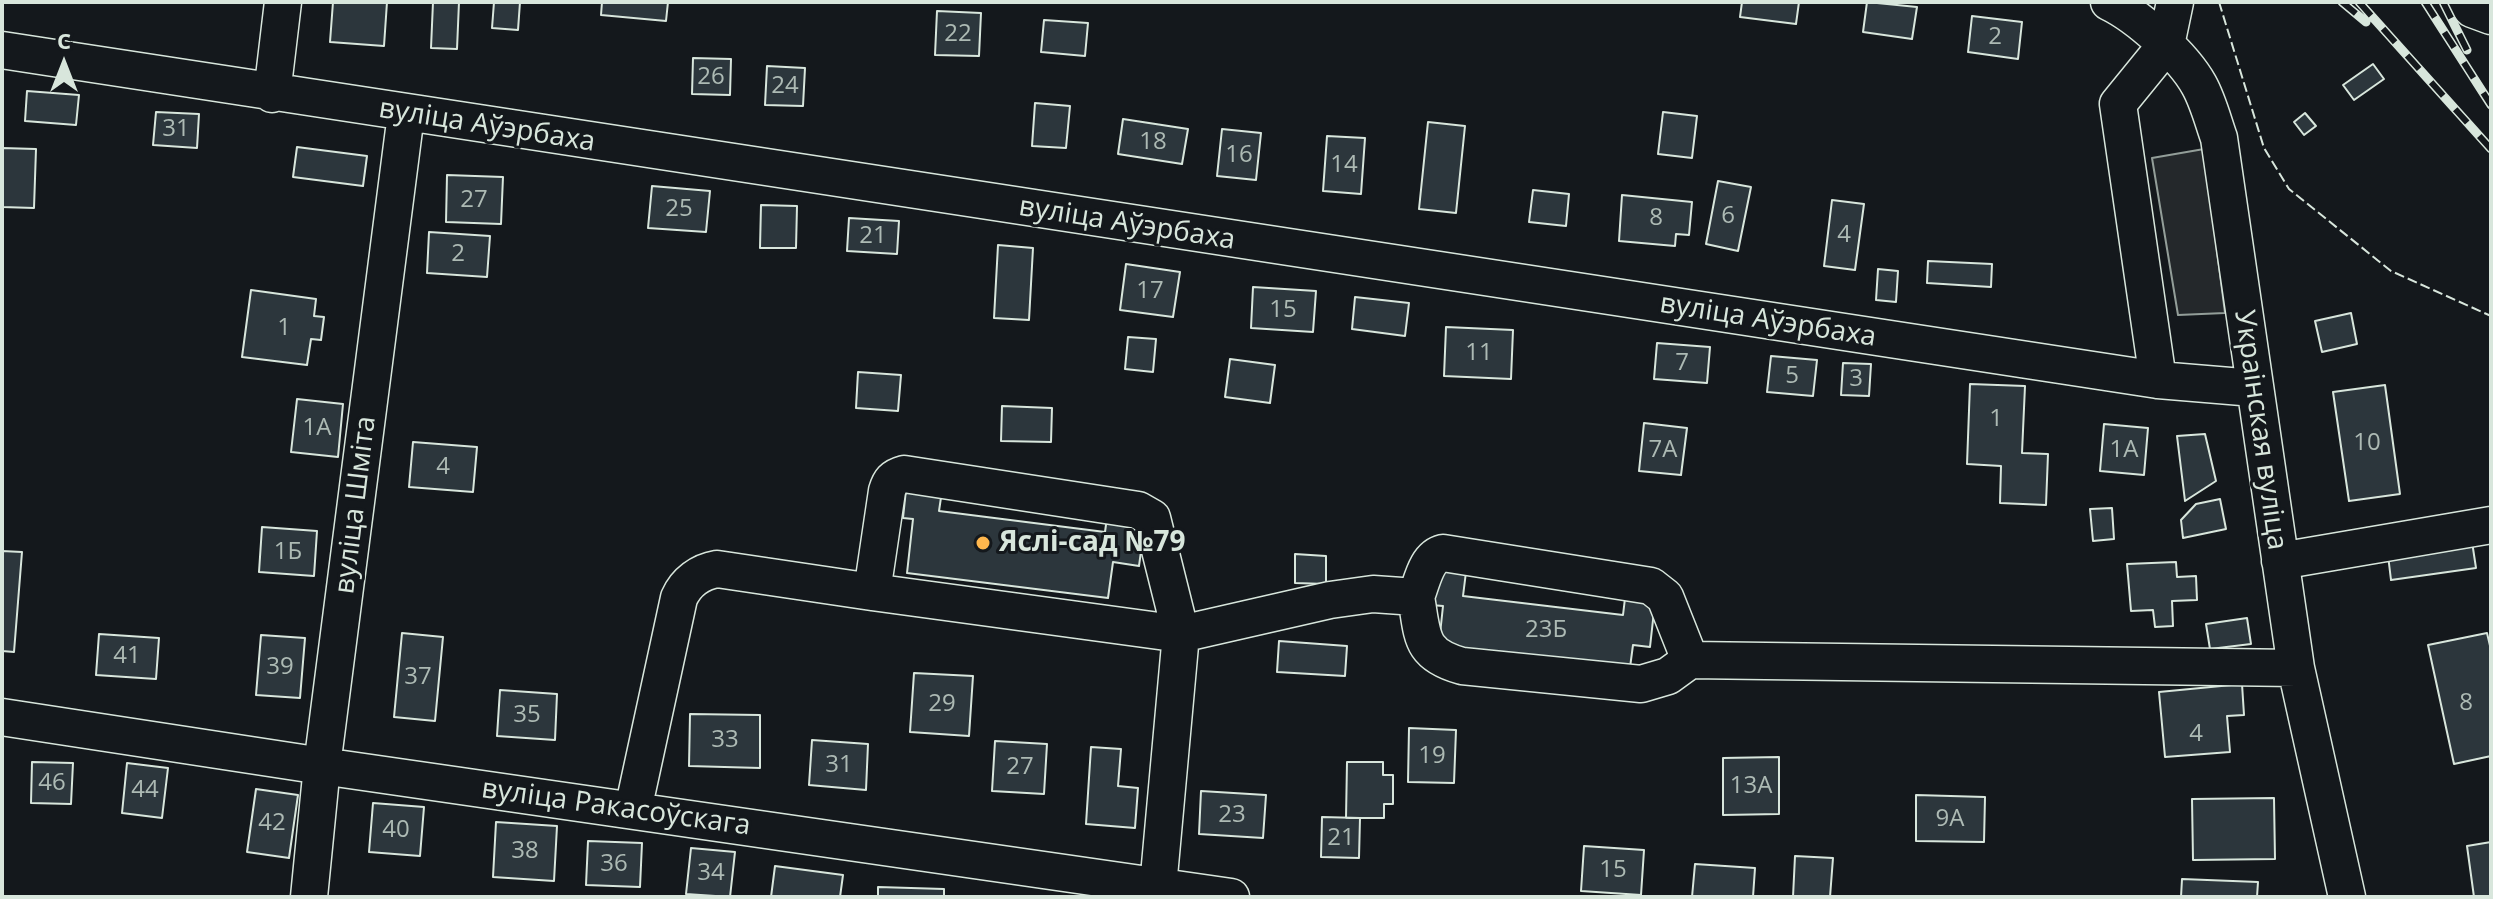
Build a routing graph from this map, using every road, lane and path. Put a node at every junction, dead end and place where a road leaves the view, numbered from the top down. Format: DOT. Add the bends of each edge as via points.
graph roads {
  1 [pos="283,2"];
  2 [pos="2109,2"];
  3 [pos="2175,2"];
  4 [pos="2466,2"];
  5 [pos="2491,16"];
  6 [pos="2166,45"];
  7 [pos="2,50"];
  8 [pos="272,94"];
  9 [pos="406,114"];
  10 [pos="2158,380"];
  11 [pos="2254,388"];
  12 [pos="2491,525"];
  13 [pos="2280,561"];
  14 [pos="872,592"];
  15 [pos="1416,597"];
  16 [pos="1181,634"];
  17 [pos="1690,660"];
  18 [pos="2296,668"];
  19 [pos="2,717"];
  20 [pos="322,766"];
  21 [pos="633,810"];
  22 [pos="1158,887"];
  23 [pos="309,897"];
  24 [pos="1231,897"];
  25 [pos="2347,897"];
  1 -- 8 [label="street"];
  2 -- 6 [label="street, Украінская вуліца" via="2130,12"];
  3 -- 6 [label="street"];
  4 -- 5 [label="street"];
  6 -- 10 [label="street" via="2118,104"];
  6 -- 11 [label="street, Украінская вуліца" via="2199,85 2219,138"];
  7 -- 8 [label="street, вуліца Аўэрбаха"];
  8 -- 9 [label="street, вуліца Аўэрбаха"];
  9 -- 10 [label="street, вуліца Аўэрбаха"];
  9 -- 20 [label="street, вуліца Шміта"];
  10 -- 11 [label="street, вуліца Аўэрбаха"];
  11 -- 13 [label="street, Украінская вуліца"];
  12 -- 13 [label="street"];
  13 -- 18 [label="street, Украінская вуліца"];
  14 -- 16 [label="street"];
  14 -- 16 [label="street" via="887,491 890,482 904,474 1147,513"];
  14 -- 21 [label="street" via="717,569 704,571 684,587"];
  15 -- 16 [label="street" via="1373,594 1330,600"];
  15 -- 17 [label="street" via="1424,640 1432,653 1462,666 1641,684 1668,676"];
  15 -- 17 [label="street" via="1431,560 1443,553 1651,586 1665,597"];
  16 -- 22 [label="street"];
  17 -- 18 [label="street"];
  18 -- 25 [label="street, Украінская вуліца"];
  19 -- 20 [label="street, вуліца Ракасоўскага"];
  20 -- 21 [label="street, вуліца Ракасоўскага"];
  20 -- 23 [label="street, вуліца Шміта"];
  21 -- 22 [label="street, вуліца Ракасоўскага"];
  22 -- 24 [label="street, вуліца Ракасоўскага"];
}
